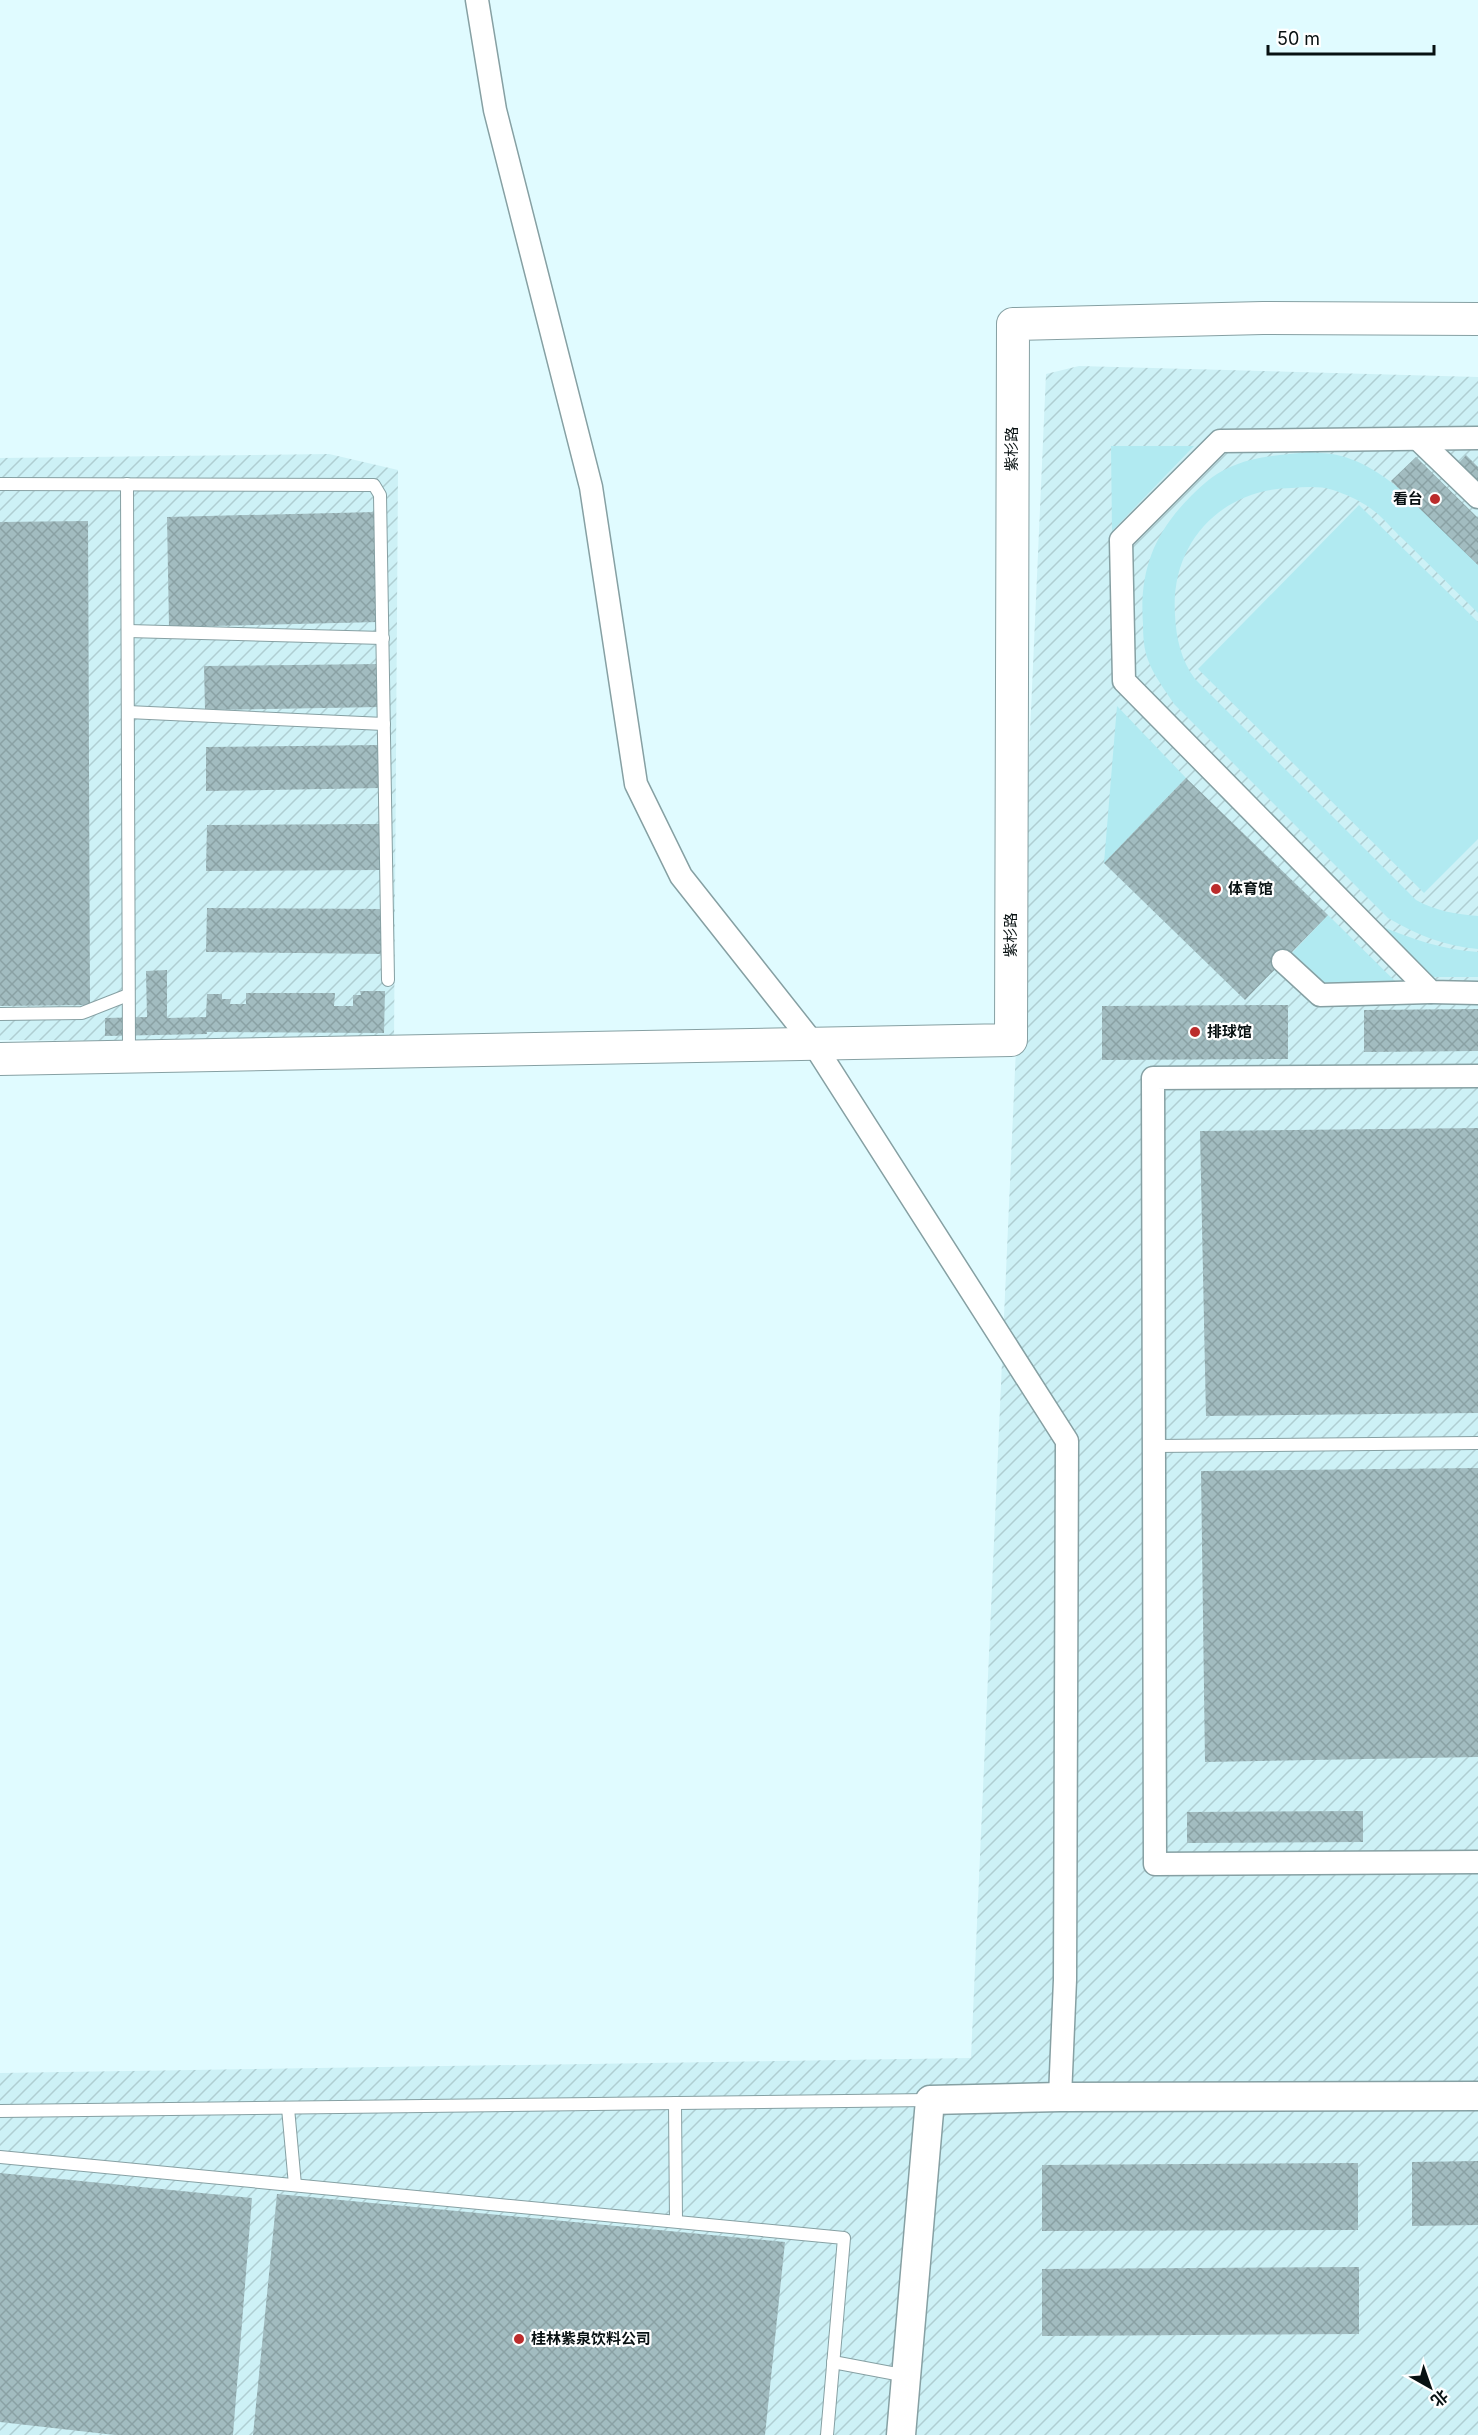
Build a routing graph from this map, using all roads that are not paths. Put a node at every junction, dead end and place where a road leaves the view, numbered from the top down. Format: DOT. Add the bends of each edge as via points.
graph roads {
  1 [pos="477,0"];
  2 [pos="1478,319"];
  3 [pos="1478,438"];
  4 [pos="1418,439"];
  5 [pos="0,484"];
  6 [pos="127,484"];
  7 [pos="1478,497"];
  8 [pos="128,631"];
  9 [pos="382,638"];
  10 [pos="128,712"];
  11 [pos="384,724"];
  12 [pos="1283,961"];
  13 [pos="388,980"];
  14 [pos="1431,992"];
  15 [pos="1478,993"];
  16 [pos="128,995"];
  17 [pos="0,1014"];
  18 [pos="813,1043"];
  19 [pos="129,1057"];
  20 [pos="0,1059"];
  21 [pos="1478,1076"];
  22 [pos="1478,1443"];
  23 [pos="1154,1446"];
  24 [pos="1478,1862"];
  25 [pos="1478,2096"];
  26 [pos="1060,2097"];
  27 [pos="930,2100"];
  28 [pos="675,2103"];
  29 [pos="288,2108"];
  30 [pos="0,2111"];
  31 [pos="0,2157"];
  32 [pos="295,2185"];
  33 [pos="676,2221"];
  34 [pos="832,2362"];
  35 [pos="907,2376"];
  36 [pos="827,2435"];
  37 [pos="901,2435"];
  1 -- 18 [label="street" via="495,110 591,487 636,784 681,876"];
  2 -- 18 [label="main road, 紫杉路" via="1263,318 1013,324 1011,1040"];
  3 -- 4 [label="street"];
  4 -- 7 [label="street"];
  4 -- 14 [label="street" via="1220,441 1120,540 1124,681"];
  5 -- 6 [label="lane"];
  6 -- 8 [label="lane"];
  6 -- 9 [label="lane" via="374,484 380,495"];
  8 -- 9 [label="lane"];
  8 -- 10 [label="lane"];
  9 -- 11 [label="lane"];
  10 -- 11 [label="lane"];
  10 -- 16 [label="lane"];
  11 -- 13 [label="lane"];
  12 -- 14 [label="street" via="1320,995"];
  14 -- 15 [label="street"];
  16 -- 17 [label="lane" via="82,1013"];
  16 -- 19 [label="lane"];
  18 -- 19 [label="main road"];
  18 -- 26 [label="street" via="1067,1441 1065,1980"];
  19 -- 20 [label="main road"];
  21 -- 23 [label="street" via="1153,1078"];
  22 -- 23 [label="lane"];
  23 -- 24 [label="street" via="1155,1864"];
  25 -- 26 [label="street"];
  26 -- 27 [label="street"];
  27 -- 28 [label="lane"];
  27 -- 35 [label="street"];
  28 -- 29 [label="lane"];
  28 -- 33 [label="lane"];
  29 -- 30 [label="lane"];
  29 -- 32 [label="lane"];
  31 -- 32 [label="lane"];
  32 -- 33 [label="lane"];
  33 -- 34 [label="lane" via="844,2238"];
  34 -- 35 [label="lane"];
  34 -- 36 [label="lane"];
  35 -- 37 [label="street"];
}
